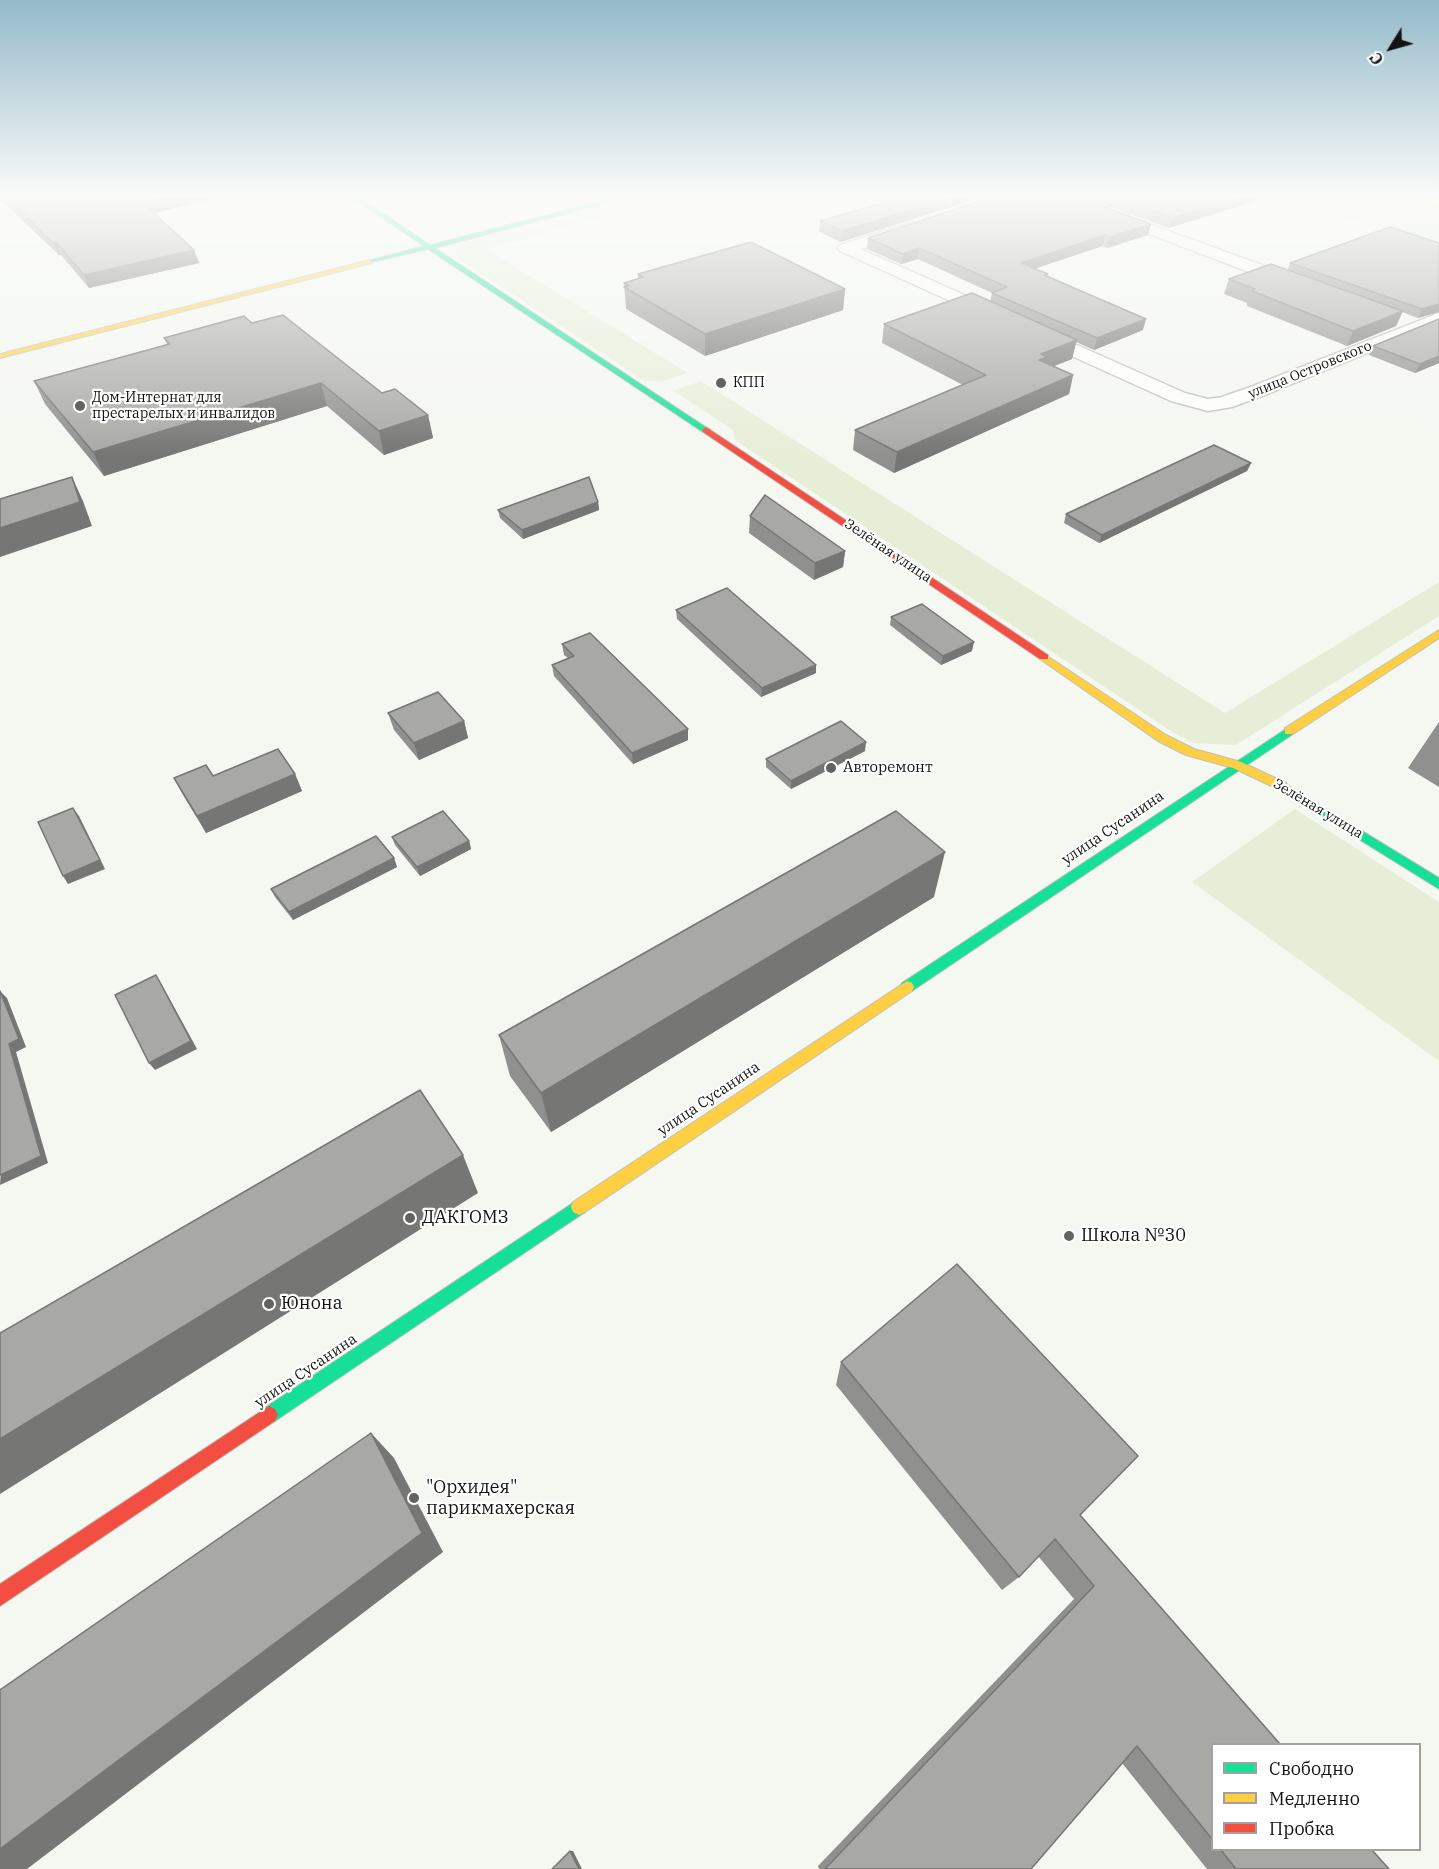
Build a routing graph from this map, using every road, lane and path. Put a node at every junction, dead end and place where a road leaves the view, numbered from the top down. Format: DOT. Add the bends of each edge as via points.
graph roads {
  1 [pos="296,281"];
  2 [pos="483,281"];
  3 [pos="920,281"];
  4 [pos="1289,281"];
  5 [pos="1313,290"];
  6 [pos="1396,318"];
  7 [pos="1439,318"];
  8 [pos="1418,326"];
  9 [pos="0,356"];
  10 [pos="1439,633"];
  11 [pos="1237,765"];
  12 [pos="1439,884"];
  13 [pos="0,1596"];
  1 -- 9 [label="street"];
  2 -- 11 [label="street, Зелёная улица" via="1162,738 1190,752"];
  3 -- 8 [label="street, улица Островского" via="1178,397 1208,405 1225,403"];
  4 -- 5 [label="street"];
  6 -- 8 [label="street"];
  7 -- 8 [label="street, улица Островского"];
  10 -- 11 [label="street, улица Сусанина"];
  11 -- 12 [label="street, Зелёная улица" via="1298,795"];
  11 -- 13 [label="street, улица Сусанина"];
}
